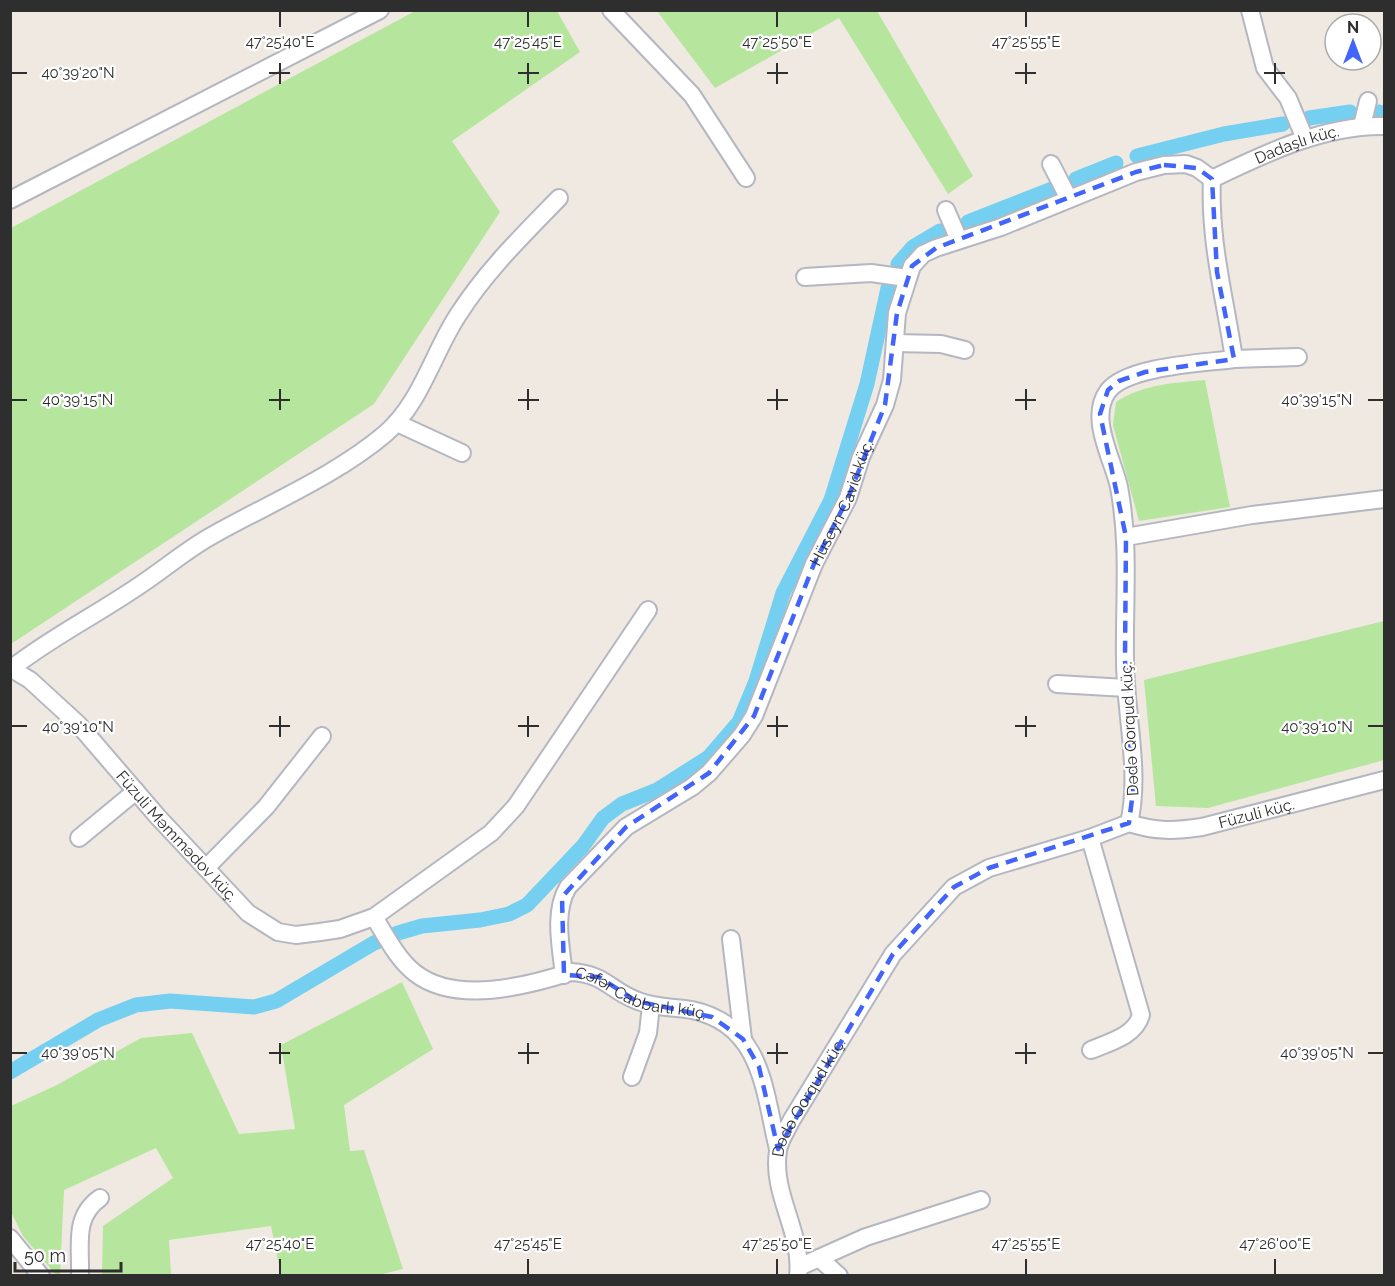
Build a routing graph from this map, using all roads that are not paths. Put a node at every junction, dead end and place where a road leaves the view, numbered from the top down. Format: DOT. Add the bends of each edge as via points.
graph roads {
  1 [pos="380,10"];
  2 [pos="611,10"];
  3 [pos="1250,10"];
  4 [pos="1368,101"];
  5 [pos="1362,126"];
  6 [pos="1384,126"];
  7 [pos="1305,139"];
  8 [pos="1051,164"];
  9 [pos="746,178"];
  10 [pos="1212,178"];
  11 [pos="559,198"];
  12 [pos="1069,199"];
  13 [pos="10,200"];
  14 [pos="946,210"];
  15 [pos="959,240"];
  16 [pos="805,277"];
  17 [pos="907,278"];
  18 [pos="895,343"];
  19 [pos="965,350"];
  20 [pos="1298,357"];
  21 [pos="1234,359"];
  22 [pos="397,423"];
  23 [pos="462,453"];
  24 [pos="1384,499"];
  25 [pos="1126,537"];
  26 [pos="648,610"];
  27 [pos="11,668"];
  28 [pos="1057,684"];
  29 [pos="1126,688"];
  30 [pos="322,736"];
  31 [pos="1384,780"];
  32 [pos="136,791"];
  33 [pos="1129,824"];
  34 [pos="79,838"];
  35 [pos="1090,838"];
  36 [pos="206,868"];
  37 [pos="374,917"];
  38 [pos="731,939"];
  39 [pos="564,975"];
  40 [pos="651,1005"];
  41 [pos="743,1039"];
  42 [pos="1091,1050"];
  43 [pos="632,1077"];
  44 [pos="778,1149"];
  45 [pos="100,1198"];
  46 [pos="981,1200"];
  47 [pos="10,1238"];
  48 [pos="819,1258"];
  49 [pos="799,1271"];
  50 [pos="41,1275"];
  51 [pos="80,1275"];
  52 [pos="839,1275"];
  1 -- 13 [label="street"];
  2 -- 9 [label="street" via="692,95"];
  3 -- 7 [label="street" via="1265,68 1288,98"];
  4 -- 5 [label="street"];
  5 -- 6 [label="street, Dadaşlı küç."];
  5 -- 7 [label="street, Dadaşlı küç."];
  7 -- 10 [label="street, Dadaşlı küç."];
  8 -- 12 [label="street"];
  10 -- 12 [label="street, Hüseyn Cavid küç." via="1186,164 1164,165"];
  10 -- 21 [label="street" via="1217,272"];
  11 -- 22 [label="street" via="489,271 458,316"];
  12 -- 15 [label="street, Hüseyn Cavid küç."];
  14 -- 15 [label="street"];
  15 -- 17 [label="street, Hüseyn Cavid küç." via="923,254"];
  16 -- 17 [label="street" via="871,273"];
  17 -- 18 [label="street, Hüseyn Cavid küç." via="897,313"];
  18 -- 19 [label="street" via="941,344"];
  18 -- 39 [label="street, Hüseyn Cavid küç." via="885,405 861,457 848,498 814,564 754,716 709,773 626,827 568,887 562,897 559,919"];
  20 -- 21 [label="street"];
  21 -- 25 [label="street, Dədə Qorqud küç." via="1144,372 1119,381 1108,390 1100,414 1102,431 1116,474"];
  22 -- 23 [label="street"];
  22 -- 27 [label="street" via="349,460 187,550"];
  24 -- 25 [label="street" via="1252,515"];
  25 -- 29 [label="street, Dədə Qorqud küç."];
  26 -- 37 [label="street, Füzuli Məmmədov küç." via="504,820"];
  27 -- 32 [label="street, Füzuli Məmmədov küç." via="78,723"];
  28 -- 29 [label="street"];
  29 -- 33 [label="street, Dədə Qorqud küç." via="1133,791"];
  30 -- 36 [label="street" via="266,807"];
  31 -- 33 [label="street, Füzuli küç." via="1172,832"];
  32 -- 34 [label="street"];
  32 -- 36 [label="street, Füzuli Məmmədov küç."];
  33 -- 35 [label="street, Dədə Qorqud küç."];
  35 -- 42 [label="street" via="1141,1015 1138,1025 1127,1034"];
  35 -- 44 [label="street, Dədə Qorqud küç." via="989,868 954,887 929,911 892,954"];
  36 -- 37 [label="street, Füzuli Məmmədov küç." via="248,913 278,932 296,935 340,929"];
  37 -- 39 [label="street, Cəfər Cabbarlı küç." via="415,973 456,989 502,989"];
  38 -- 41 [label="street"];
  39 -- 40 [label="street, Cəfər Cabbarlı küç." via="583,973 599,977 636,1001"];
  40 -- 41 [label="street, Cəfər Cabbarlı küç." via="693,1010 712,1017"];
  40 -- 43 [label="street" via="648,1033"];
  41 -- 44 [label="street, Cəfər Cabbarlı küç." via="759,1067"];
  44 -- 49 [label="street, Dədə Qorqud küç." via="781,1191 794,1230"];
  45 -- 51 [label="street" via="81,1217"];
  46 -- 48 [label="street" via="917,1218"];
  47 -- 50 [label="street"];
  48 -- 49 [label="street"];
  48 -- 52 [label="street"];
}
